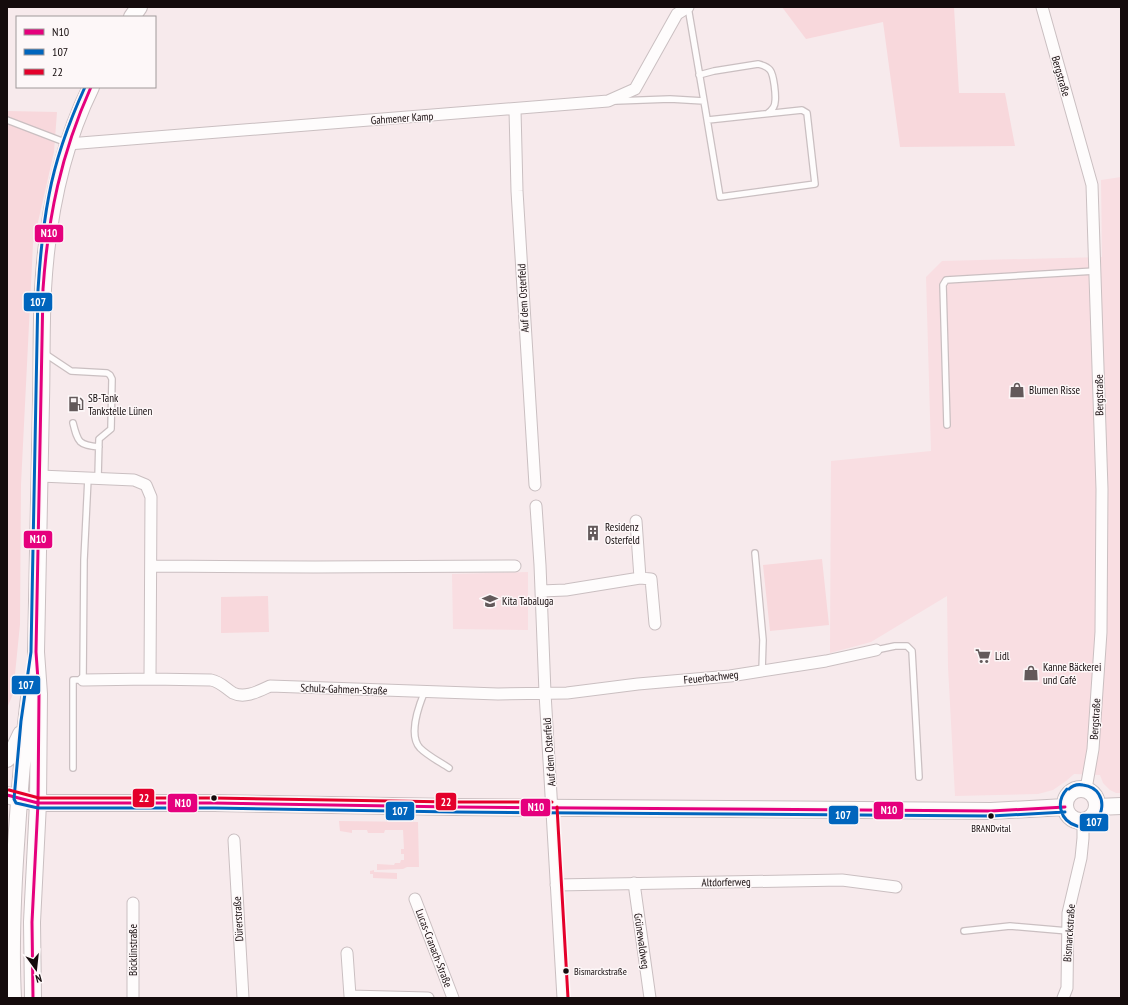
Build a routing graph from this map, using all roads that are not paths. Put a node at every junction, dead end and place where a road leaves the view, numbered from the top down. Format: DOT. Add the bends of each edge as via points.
graph roads {
  1 [pos="140,7"];
  2 [pos="688,7"];
  3 [pos="1042,7"];
  4 [pos="133,16"];
  5 [pos="699,75"];
  6 [pos="91,88"];
  7 [pos="608,101"];
  8 [pos="704,101"];
  9 [pos="515,110"];
  10 [pos="768,114"];
  11 [pos="7,120"];
  12 [pos="708,120"];
  13 [pos="68,144"];
  14 [pos="1094,271"];
  15 [pos="42,352"];
  16 [pos="73,423"];
  17 [pos="947,425"];
  18 [pos="99,447"];
  19 [pos="40,476"];
  20 [pos="93,478"];
  21 [pos="535,485"];
  22 [pos="536,506"];
  23 [pos="636,521"];
  24 [pos="755,553"];
  25 [pos="152,566"];
  26 [pos="515,566"];
  27 [pos="640,578"];
  28 [pos="541,592"];
  29 [pos="655,624"];
  30 [pos="876,650"];
  31 [pos="36,652"];
  32 [pos="762,671"];
  33 [pos="150,679"];
  34 [pos="83,680"];
  35 [pos="425,691"];
  36 [pos="545,693"];
  37 [pos="26,721"];
  38 [pos="7,758"];
  39 [pos="73,768"];
  40 [pos="449,768"];
  41 [pos="919,777"];
  42 [pos="1086,789"];
  43 [pos="13,797"];
  44 [pos="38,803"];
  45 [pos="1121,806"];
  46 [pos="552,807"];
  47 [pos="1065,807"];
  48 [pos="1097,807"];
  49 [pos="1082,821"];
  50 [pos="234,840"];
  51 [pos="634,883"];
  52 [pos="556,885"];
  53 [pos="896,887"];
  54 [pos="415,899"];
  55 [pos="133,903"];
  56 [pos="964,931"];
  57 [pos="1068,931"];
  58 [pos="348,953"];
  59 [pos="13,998"];
  60 [pos="33,998"];
  61 [pos="133,998"];
  62 [pos="243,998"];
  63 [pos="428,998"];
  64 [pos="453,998"];
  65 [pos="563,998"];
  66 [pos="650,998"];
  67 [pos="1063,998"];
  1 -- 4 [label="main road"];
  2 -- 5 [label="lane"];
  2 -- 7 [label="street, Gahmener Kamp" via="677,14 635,89"];
  3 -- 14 [label="street, Bergstraße" via="1092,184"];
  5 -- 8 [label="lane"];
  5 -- 10 [label="lane" via="758,64 765,66 772,76 775,96 773,110"];
  6 -- 13 [label="main road"];
  7 -- 8 [label="lane"];
  7 -- 9 [label="street, Gahmener Kamp"];
  8 -- 12 [label="lane"];
  9 -- 13 [label="street, Gahmener Kamp"];
  9 -- 21 [label="street, Auf dem Osterfeld" via="517,191"];
  10 -- 12 [label="lane"];
  10 -- 12 [label="lane" via="802,110 807,113 815,184 720,197"];
  11 -- 13 [label="lane"];
  13 -- 15 [label="main road" via="51,211 47,242"];
  14 -- 17 [label="lane" via="946,280 943,285"];
  14 -- 42 [label="street, Bergstraße" via="1102,489 1101,632 1093,743"];
  15 -- 18 [label="lane" via="70,370 110,375 111,429 99,439"];
  15 -- 19 [label="main road"];
  16 -- 18 [label="lane" via="80,442"];
  18 -- 20 [label="lane"];
  19 -- 20 [label="street"];
  19 -- 31 [label="main road"];
  20 -- 25 [label="street" via="134,480 146,485 151,498"];
  20 -- 34 [label="lane" via="84,560"];
  22 -- 28 [label="street, Auf dem Osterfeld"];
  23 -- 27 [label="street"];
  24 -- 32 [label="lane" via="764,640"];
  25 -- 26 [label="street"];
  25 -- 33 [label="street"];
  27 -- 28 [label="street"];
  27 -- 29 [label="street" via="651,579"];
  28 -- 36 [label="street, Auf dem Osterfeld"];
  30 -- 32 [label="street, Feuerbachweg"];
  30 -- 41 [label="lane" via="907,646 912,651"];
  31 -- 37 [label="main road"];
  31 -- 44 [label="main road" via="39,694"];
  32 -- 36 [label="street, Feuerbachweg" via="568,693"];
  33 -- 34 [label="street, Schulz-Gahmen-Straße"];
  33 -- 35 [label="street, Schulz-Gahmen-Straße" via="219,681 234,693 243,696 270,686"];
  34 -- 39 [label="lane" via="73,680"];
  35 -- 36 [label="street, Schulz-Gahmen-Straße"];
  35 -- 40 [label="lane" via="415,718 416,740 420,748"];
  36 -- 46 [label="street, Auf dem Osterfeld"];
  37 -- 38 [label="main road" via="16,745"];
  37 -- 43 [label="main road"];
  42 -- 47 [label="main road" via="1071,793 1067,797"];
  42 -- 48 [label="main road" via="1093,794"];
  43 -- 44 [label="main road"];
  43 -- 59 [label="main road"];
  44 -- 46 [label="main road"];
  44 -- 60 [label="main road" via="32,922"];
  45 -- 48 [label="main road"];
  46 -- 47 [label="main road" via="991,811"];
  46 -- 52 [label="street, Auf dem Osterfeld"];
  47 -- 49 [label="main road" via="1071,818"];
  48 -- 49 [label="main road" via="1092,817"];
  49 -- 57 [label="street, Bismarckstraße" via="1081,858 1068,913"];
  50 -- 62 [label="street, Dürerstraße"];
  51 -- 52 [label="street, Altdorferweg"];
  51 -- 53 [label="street, Altdorferweg" via="842,880"];
  51 -- 66 [label="street, Grünewaldweg"];
  52 -- 65 [label="street, Auf dem Osterfeld"];
  54 -- 64 [label="street, Lucas-Cranach-Straße"];
  55 -- 61 [label="street, Böcklinstraße"];
  56 -- 57 [label="lane" via="1010,926"];
  57 -- 67 [label="street, Bismarckstraße" via="1067,988"];
  58 -- 63 [label="street" via="350,996"];
}
